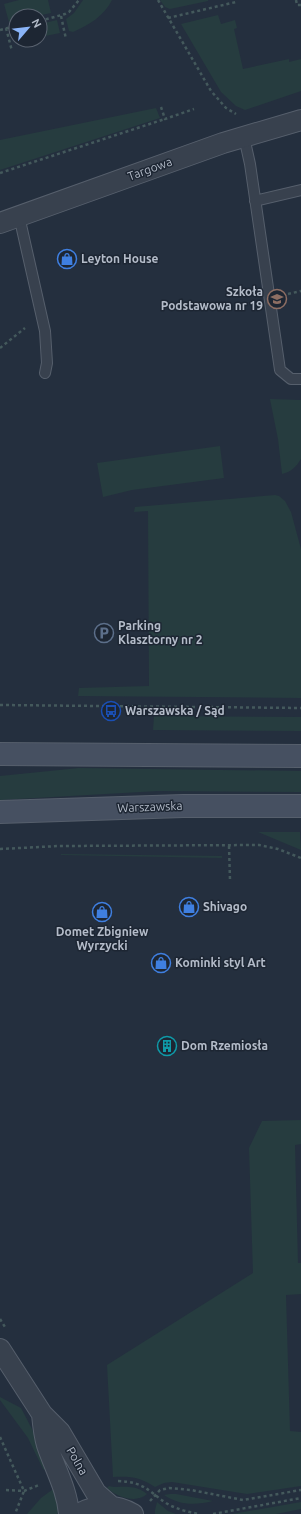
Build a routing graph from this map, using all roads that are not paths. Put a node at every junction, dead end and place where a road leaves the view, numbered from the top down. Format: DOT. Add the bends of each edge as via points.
graph roads {
  1 [pos="301,120"];
  2 [pos="244,137"];
  3 [pos="301,190"];
  4 [pos="255,201"];
  5 [pos="19,216"];
  6 [pos="0,223"];
  7 [pos="45,373"];
  8 [pos="301,379"];
  9 [pos="0,754"];
  10 [pos="301,756"];
  11 [pos="301,806"];
  12 [pos="0,812"];
  13 [pos="0,1349"];
  14 [pos="42,1414"];
  15 [pos="112,1507"];
  16 [pos="69,1514"];
  17 [pos="78,1514"];
  18 [pos="133,1514"];
  1 -- 2 [label="street, Targowa"];
  2 -- 4 [label="lane"];
  2 -- 5 [label="street, Targowa"];
  3 -- 4 [label="lane"];
  4 -- 8 [label="lane" via="280,370 291,379"];
  5 -- 6 [label="street, Targowa"];
  5 -- 7 [label="lane" via="45,331"];
  9 -- 10 [label="main road"];
  11 -- 12 [label="main road, Warszawska" via="183,806"];
  13 -- 14 [label="street, Polna"];
  14 -- 15 [label="street, Polna" via="60,1432 96,1493"];
  14 -- 16 [label="street, Polna" via="45,1438 64,1486"];
  15 -- 17 [label="street" via="96,1507"];
  15 -- 18 [label="street"];
}
